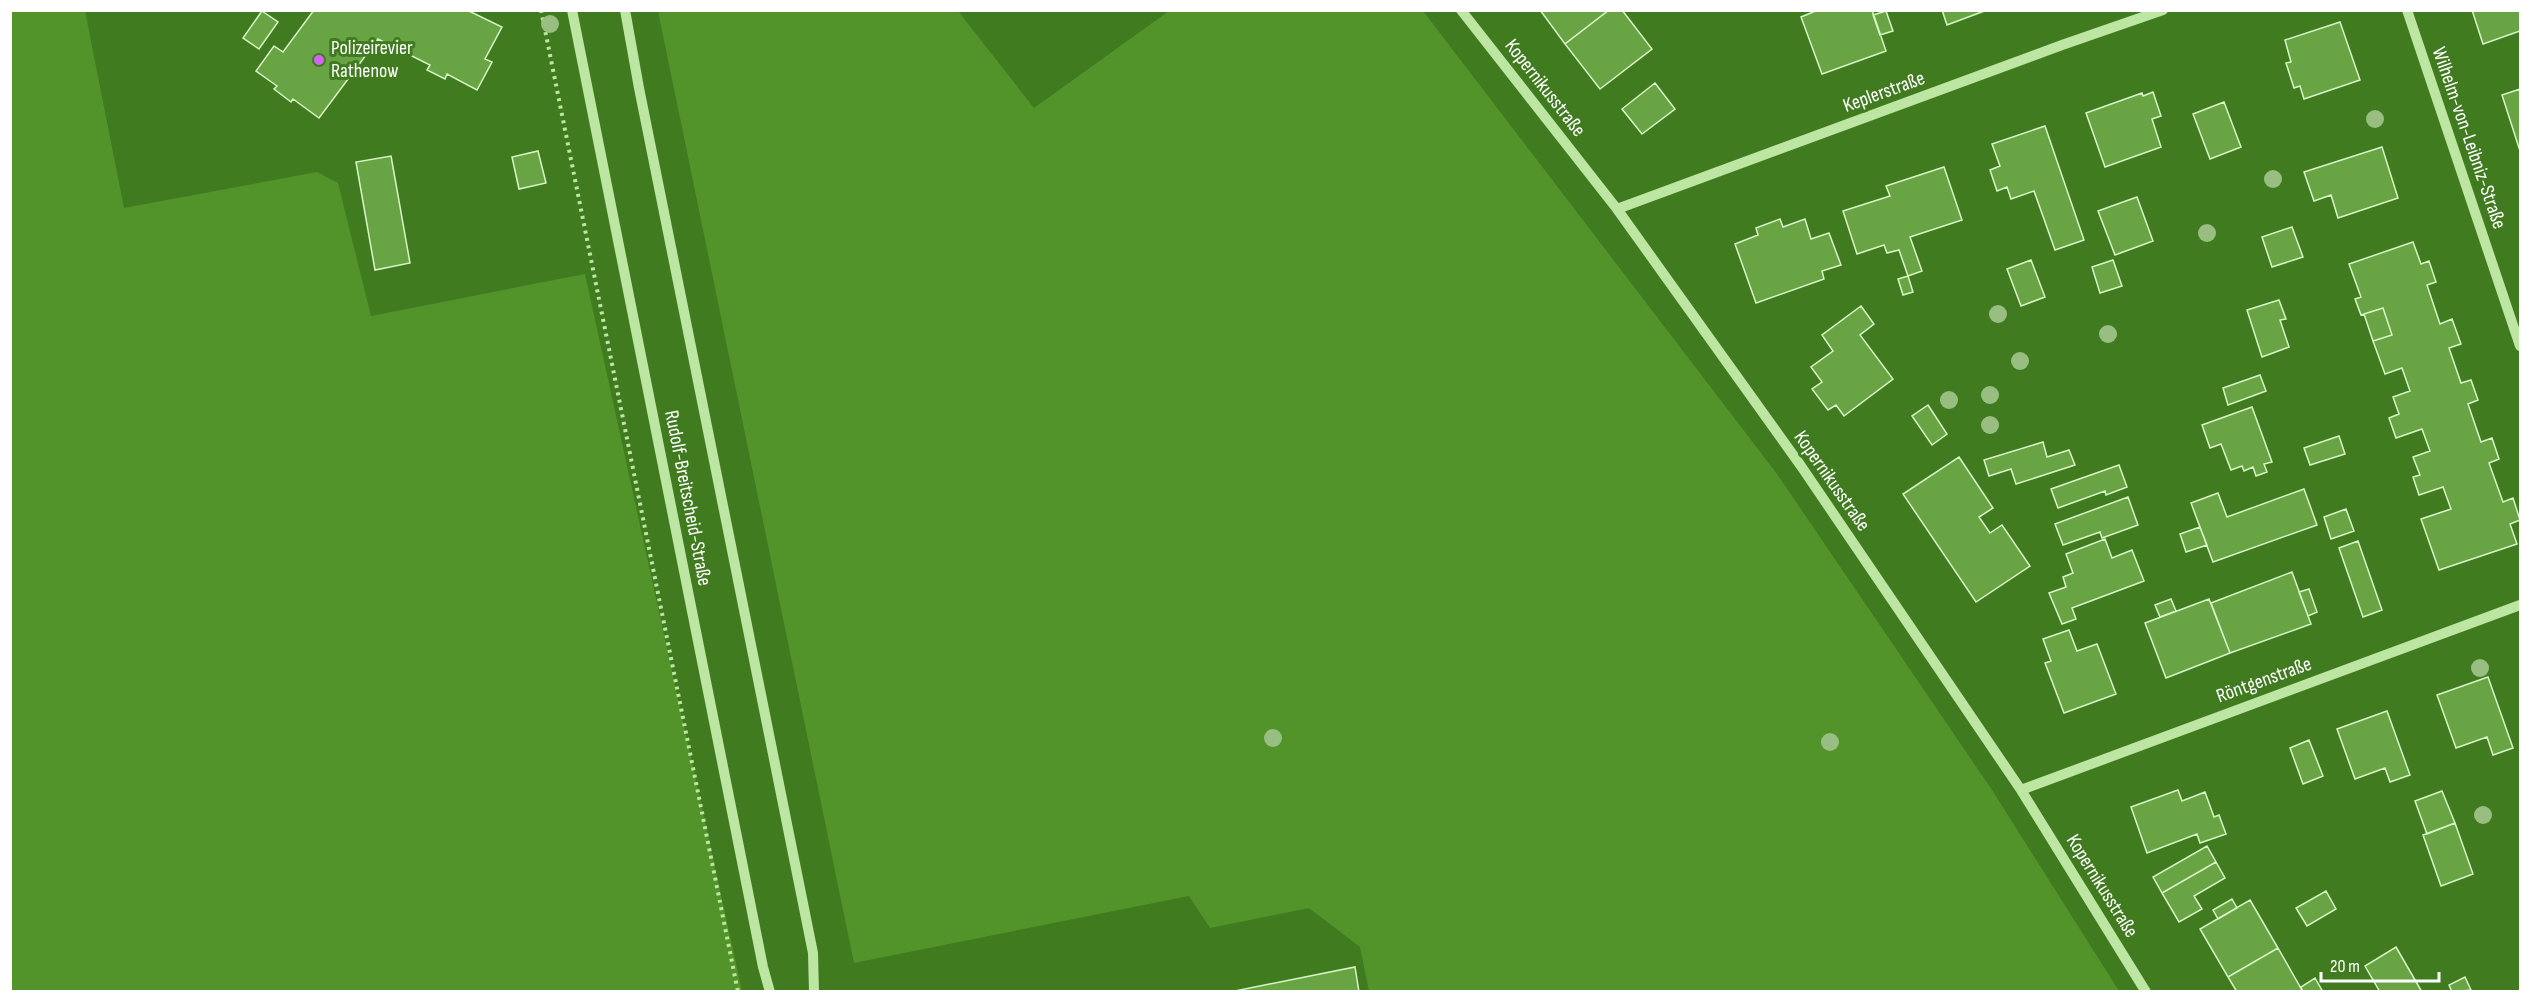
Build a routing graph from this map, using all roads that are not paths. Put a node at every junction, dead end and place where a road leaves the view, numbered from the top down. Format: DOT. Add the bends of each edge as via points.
graph roads {
  1 [pos="572,10"];
  2 [pos="625,10"];
  3 [pos="1461,10"];
  4 [pos="2163,10"];
  5 [pos="2406,10"];
  6 [pos="1617,209"];
  7 [pos="2520,346"];
  8 [pos="2520,605"];
  9 [pos="2020,790"];
  10 [pos="770,992"];
  11 [pos="814,992"];
  12 [pos="2146,992"];
  1 -- 10 [label="street, Rudolf-Breitscheid-Straße"];
  2 -- 11 [label="street, Rudolf-Breitscheid-Straße" via="813,953"];
  3 -- 6 [label="street, Kopernikusstraße"];
  4 -- 6 [label="street, Keplerstraße"];
  5 -- 7 [label="street, Wilhelm-von-Leibniz-Straße"];
  6 -- 9 [label="street, Kopernikusstraße" via="1801,466"];
  8 -- 9 [label="street, Röntgenstraße"];
  9 -- 12 [label="street, Kopernikusstraße"];
}
